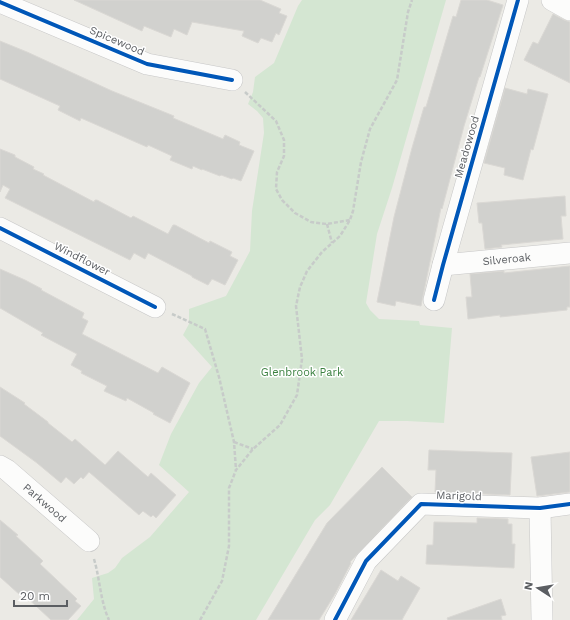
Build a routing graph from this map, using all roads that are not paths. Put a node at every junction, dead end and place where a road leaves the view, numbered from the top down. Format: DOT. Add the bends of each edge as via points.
graph roads {
  1 [pos="518,0"];
  2 [pos="552,0"];
  3 [pos="0,2"];
  4 [pos="570,10"];
  5 [pos="232,80"];
  6 [pos="0,228"];
  7 [pos="570,253"];
  8 [pos="443,265"];
  9 [pos="434,300"];
  10 [pos="156,307"];
  11 [pos="0,466"];
  12 [pos="570,504"];
  13 [pos="540,508"];
  14 [pos="89,541"];
  15 [pos="335,620"];
  16 [pos="542,620"];
  1 -- 8 [label="street, Meadowood"];
  2 -- 4 [label="street"];
  3 -- 5 [label="street, Spicewood" via="147,64"];
  6 -- 10 [label="street, Windflower"];
  7 -- 8 [label="street, Silveroak"];
  8 -- 9 [label="street, Meadowood"];
  11 -- 14 [label="street, Parkwood"];
  12 -- 13 [label="street, Marigold"];
  13 -- 15 [label="street, Marigold" via="421,504 366,561"];
  13 -- 16 [label="street"];
}
